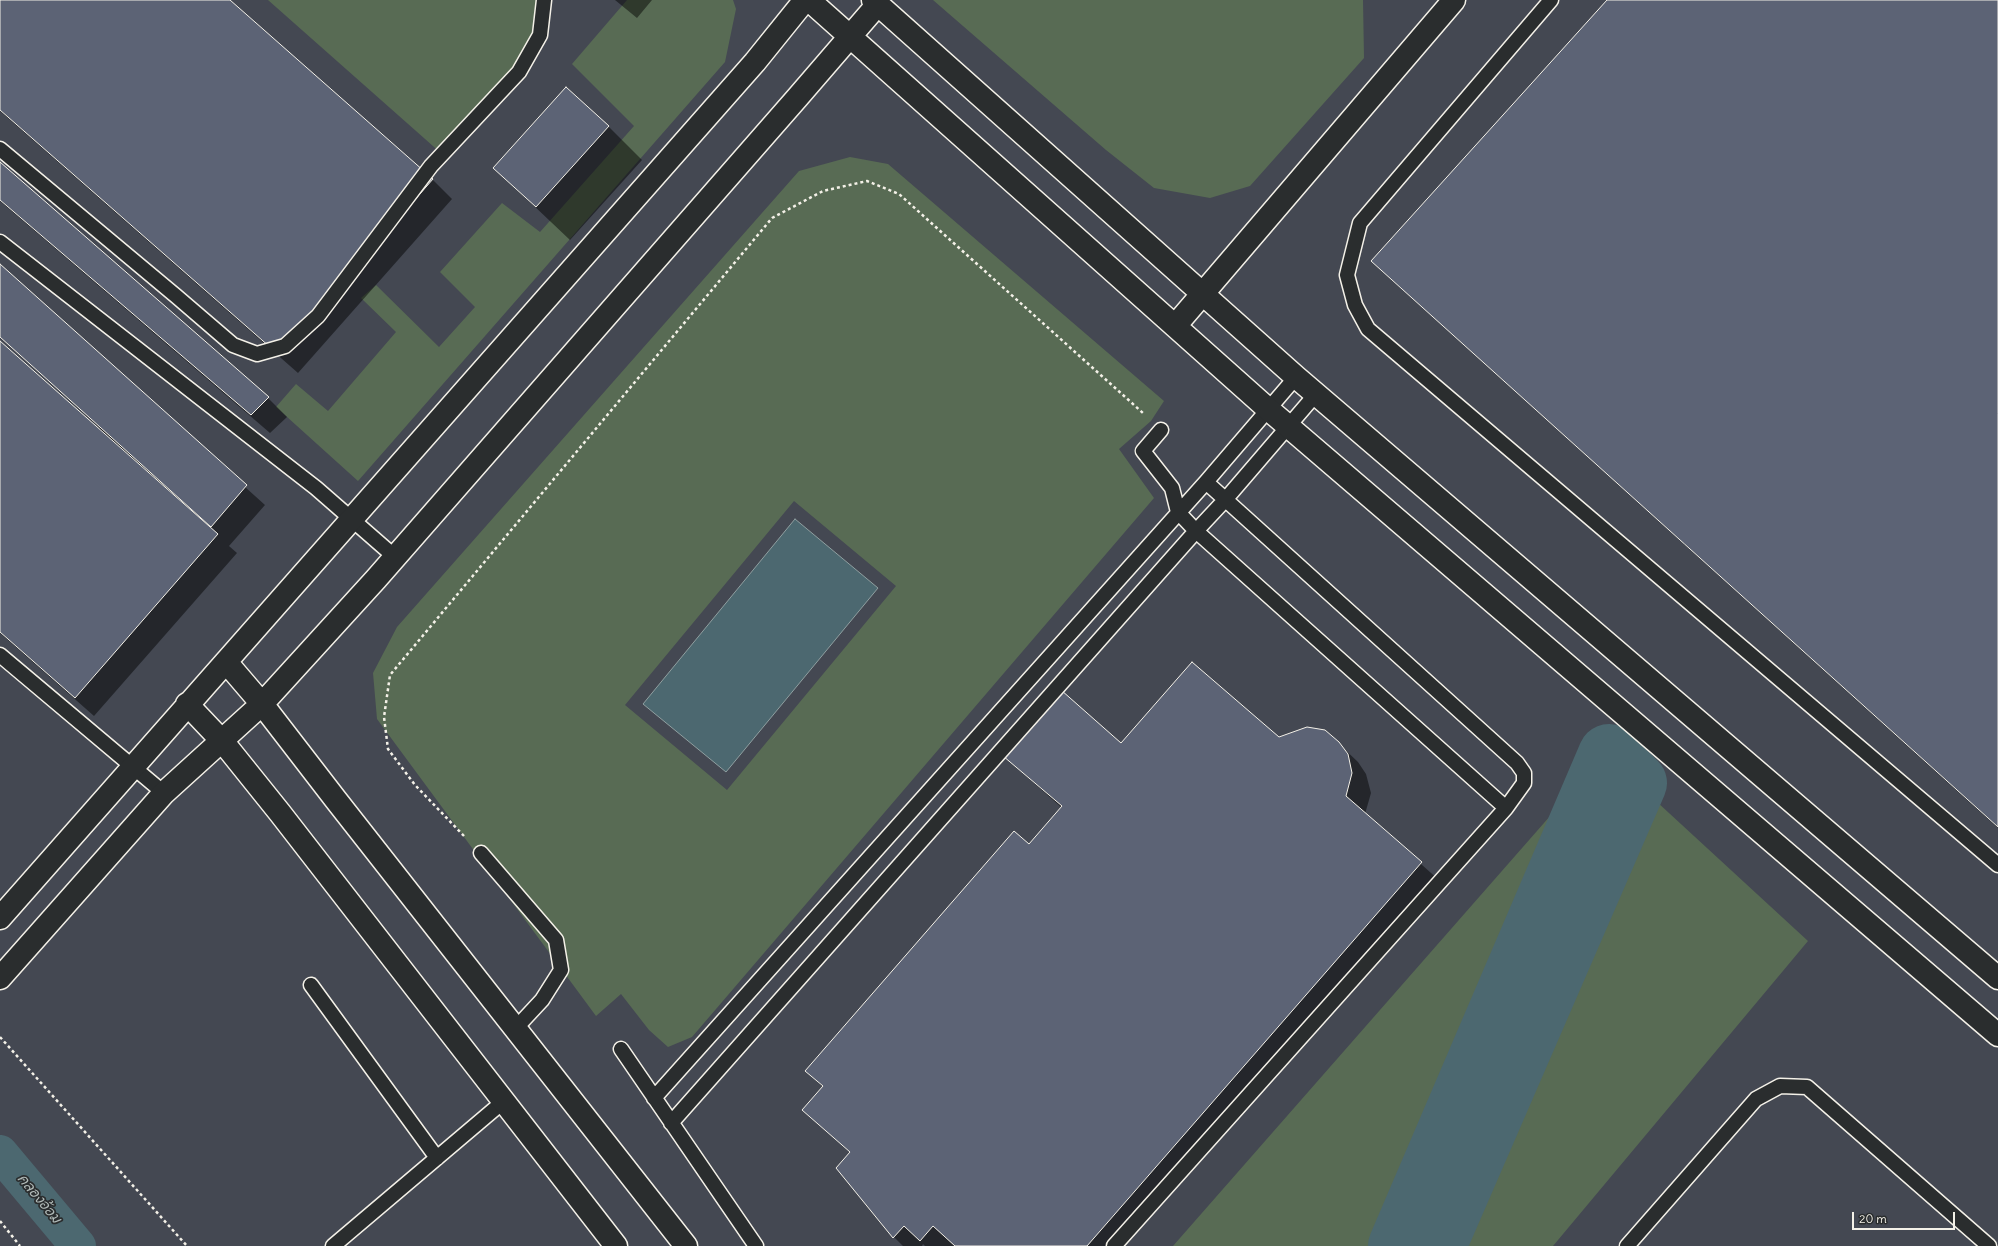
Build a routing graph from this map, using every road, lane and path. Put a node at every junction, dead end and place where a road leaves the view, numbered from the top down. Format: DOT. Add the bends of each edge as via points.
graph roads {
  1 [pos="544,0"];
  2 [pos="805,0"];
  3 [pos="809,0"];
  4 [pos="1454,0"];
  5 [pos="1551,0"];
  6 [pos="876,2"];
  7 [pos="850,36"];
  8 [pos="0,149"];
  9 [pos="0,242"];
  10 [pos="1203,293"];
  11 [pos="1175,326"];
  12 [pos="1296,376"];
  13 [pos="1316,394"];
  14 [pos="1268,408"];
  15 [pos="1288,426"];
  16 [pos="1161,430"];
  17 [pos="1206,482"];
  18 [pos="1225,500"];
  19 [pos="1178,512"];
  20 [pos="353,520"];
  21 [pos="1196,531"];
  22 [pos="395,557"];
  23 [pos="0,655"];
  24 [pos="227,663"];
  25 [pos="188,704"];
  26 [pos="262,704"];
  27 [pos="222,742"];
  28 [pos="133,767"];
  29 [pos="164,793"];
  30 [pos="1506,808"];
  31 [pos="481,853"];
  32 [pos="1998,865"];
  33 [pos="0,918"];
  34 [pos="0,978"];
  35 [pos="1998,978"];
  36 [pos="311,985"];
  37 [pos="515,1029"];
  38 [pos="1998,1035"];
  39 [pos="0,1037"];
  40 [pos="621,1049"];
  41 [pos="654,1098"];
  42 [pos="504,1101"];
  43 [pos="671,1123"];
  44 [pos="437,1158"];
  45 [pos="0,1221"];
  46 [pos="609,1243"];
  47 [pos="20,1246"];
  48 [pos="187,1246"];
  49 [pos="333,1246"];
  50 [pos="686,1246"];
  51 [pos="756,1246"];
  52 [pos="1114,1246"];
  53 [pos="1627,1246"];
  54 [pos="1989,1246"];
  1 -- 8 [label="lane" via="540,35 519,72 431,166 318,316 285,346 257,354 233,345"];
  2 -- 20 [label="street" via="755,62"];
  3 -- 7 [label="street"];
  4 -- 10 [label="street"];
  5 -- 32 [label="lane" via="1360,223 1347,275 1354,305 1368,329"];
  6 -- 7 [label="street"];
  6 -- 10 [label="street"];
  7 -- 11 [label="street"];
  7 -- 22 [label="street"];
  9 -- 20 [label="lane" via="316,488"];
  10 -- 11 [label="street"];
  10 -- 12 [label="street"];
  11 -- 14 [label="street"];
  12 -- 13 [label="street"];
  12 -- 14 [label="lane"];
  13 -- 15 [label="lane"];
  13 -- 35 [label="street"];
  14 -- 15 [label="street"];
  14 -- 17 [label="lane"];
  15 -- 18 [label="lane"];
  15 -- 38 [label="street"];
  16 -- 19 [label="lane" via="1143,451 1172,488"];
  16 -- 31 [label="path" via="899,194 867,181 823,191 772,218 390,675 384,717 388,749 415,785"];
  17 -- 18 [label="lane"];
  17 -- 19 [label="lane"];
  18 -- 21 [label="lane"];
  18 -- 30 [label="lane" via="1517,763 1524,773 1524,783"];
  19 -- 21 [label="lane"];
  19 -- 41 [label="lane"];
  20 -- 22 [label="lane"];
  20 -- 24 [label="street"];
  21 -- 30 [label="lane"];
  21 -- 43 [label="lane"];
  22 -- 26 [label="street"];
  23 -- 28 [label="lane"];
  24 -- 25 [label="street"];
  24 -- 26 [label="street"];
  25 -- 27 [label="street"];
  25 -- 28 [label="street"];
  26 -- 27 [label="street"];
  26 -- 37 [label="street"];
  27 -- 29 [label="street"];
  27 -- 42 [label="street"];
  28 -- 29 [label="lane"];
  28 -- 33 [label="street"];
  29 -- 34 [label="street"];
  30 -- 52 [label="lane"];
  31 -- 37 [label="lane" via="556,940 561,970 542,1000"];
  36 -- 44 [label="lane"];
  37 -- 50 [label="street"];
  39 -- 48 [label="path"];
  40 -- 41 [label="lane"];
  41 -- 43 [label="lane"];
  42 -- 44 [label="lane"];
  42 -- 46 [label="street"];
  43 -- 51 [label="lane"];
  44 -- 49 [label="lane"];
  45 -- 47 [label="path"];
  53 -- 54 [label="lane" via="1756,1099 1780,1086 1807,1087"];
}
